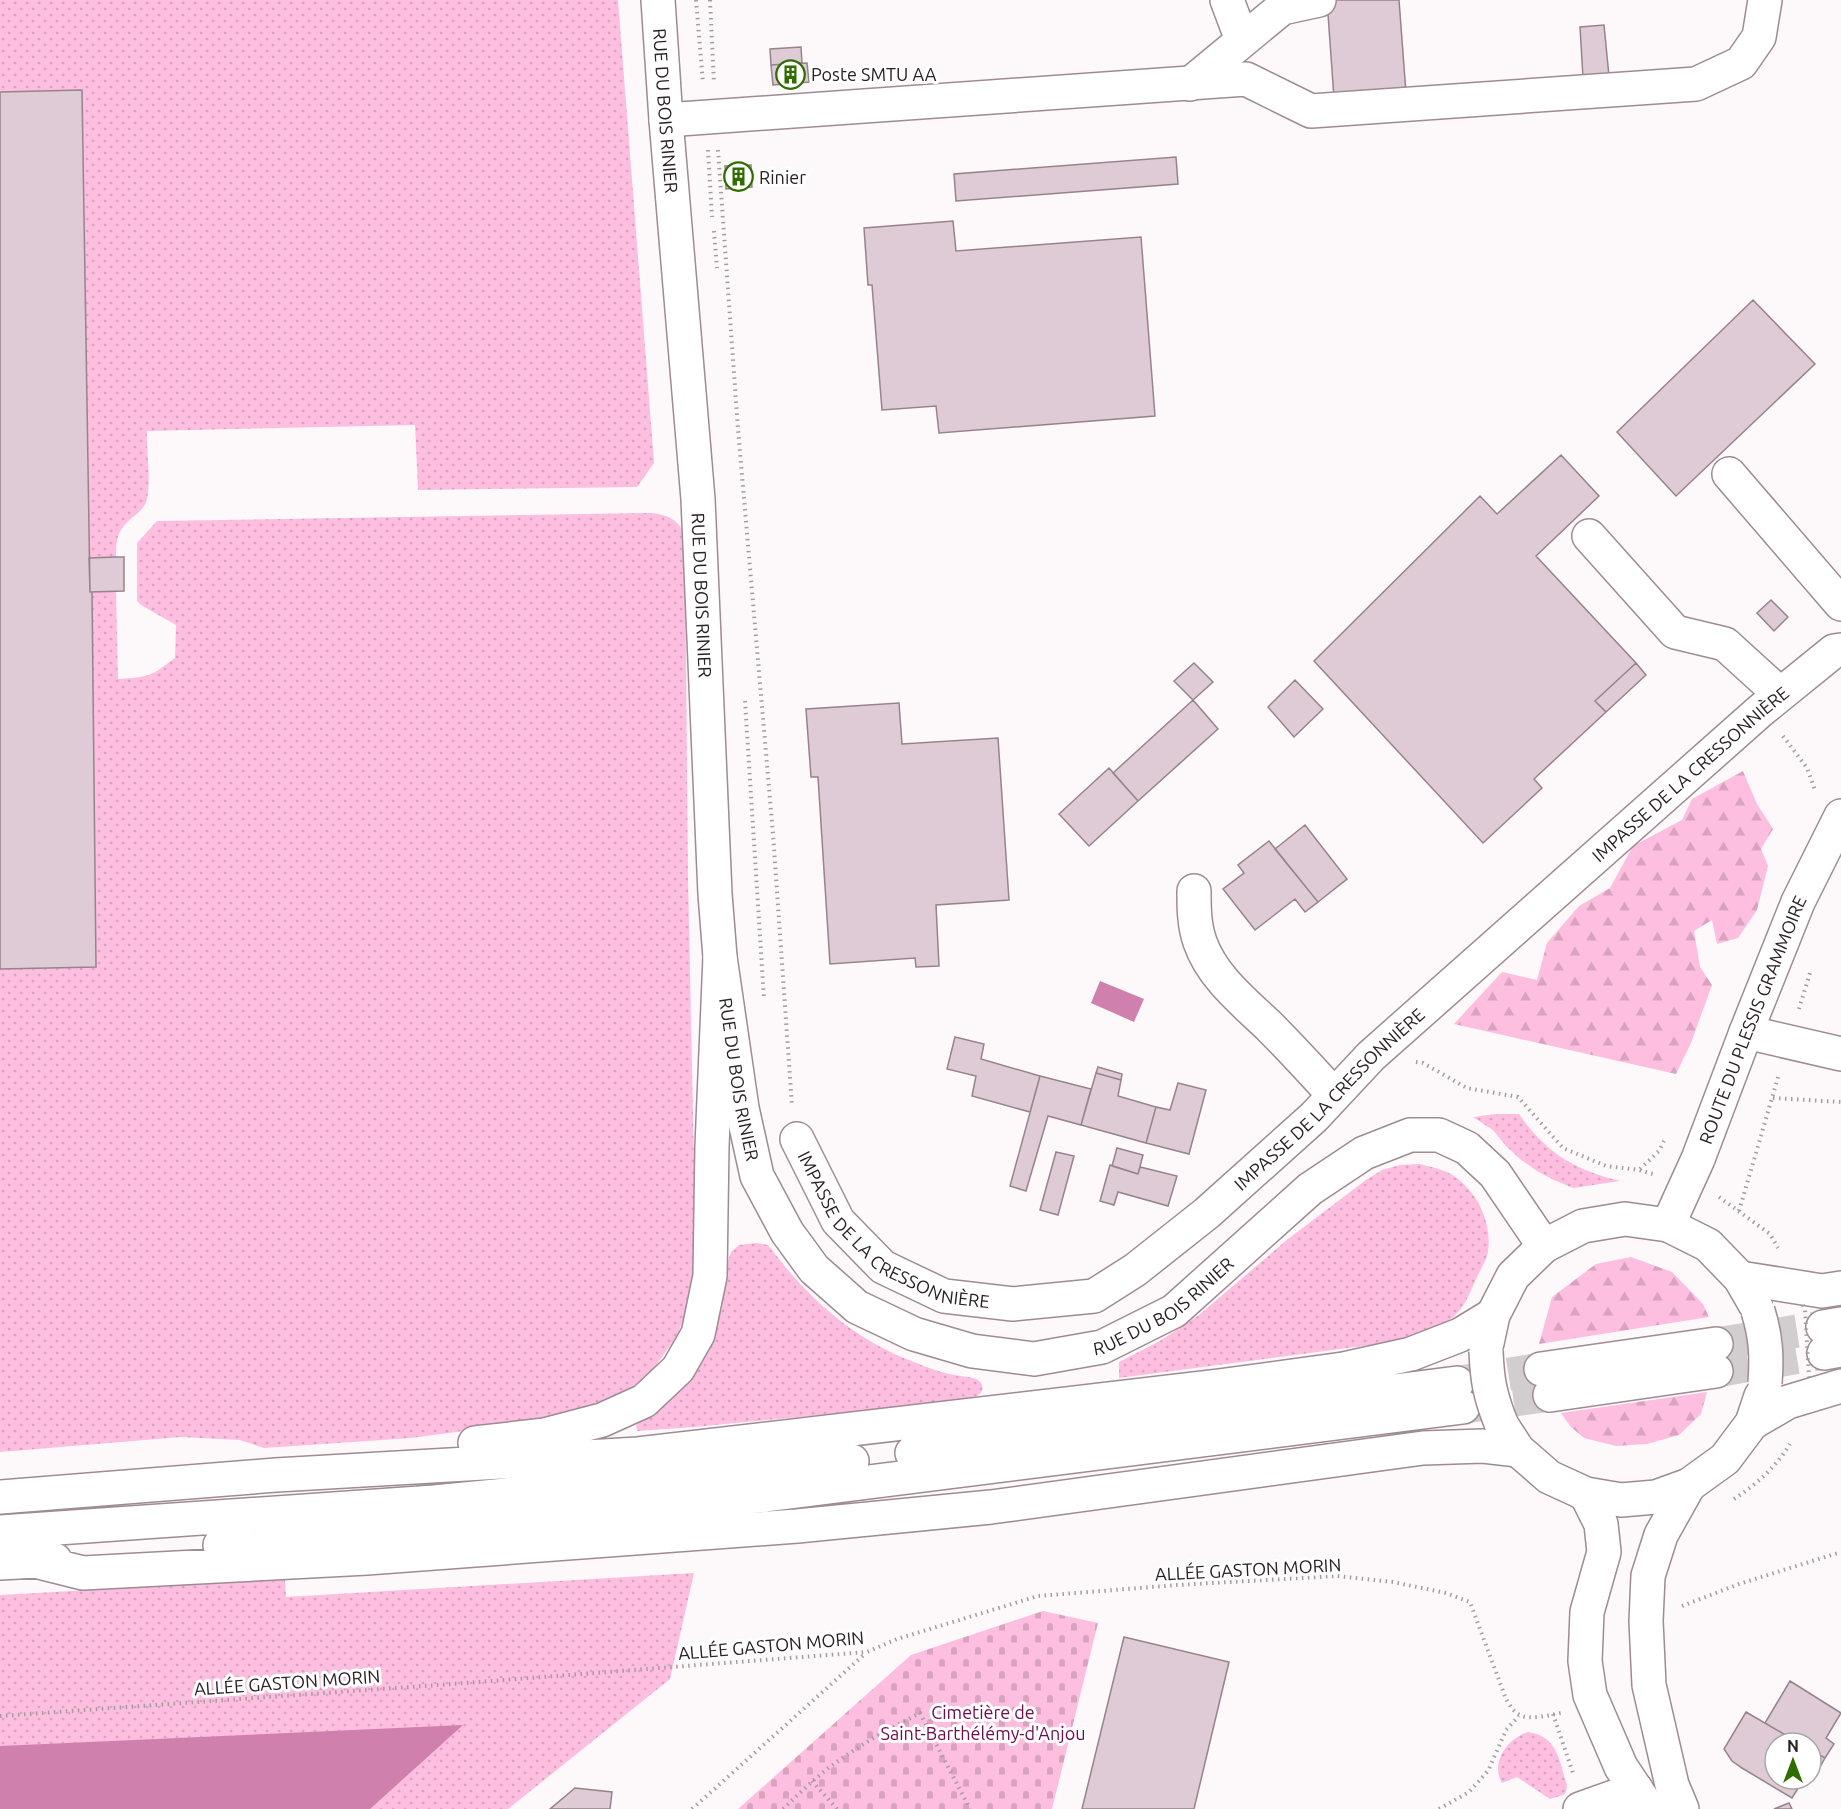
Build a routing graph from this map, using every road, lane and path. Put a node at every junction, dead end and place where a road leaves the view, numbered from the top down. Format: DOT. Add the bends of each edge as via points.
graph roads {
  1 [pos="658,0"];
  2 [pos="710,0"];
  3 [pos="1227,0"];
  4 [pos="1319,0"];
  5 [pos="1765,0"];
  6 [pos="1242,40"];
  7 [pos="1190,84"];
  8 [pos="715,117"];
  9 [pos="666,120"];
  10 [pos="1729,474"];
  11 [pos="1589,536"];
  12 [pos="1841,604"];
  13 [pos="1841,650"];
  14 [pos="1780,694"];
  15 [pos="1841,816"];
  16 [pos="1194,891"];
  17 [pos="720,957"];
  18 [pos="1746,1032"];
  19 [pos="1841,1054"];
  20 [pos="1371,1056"];
  21 [pos="1334,1095"];
  22 [pos="1773,1098"];
  23 [pos="1841,1102"];
  24 [pos="797,1139"];
  25 [pos="1686,1184"];
  26 [pos="1739,1211"];
  27 [pos="1668,1225"];
  28 [pos="1544,1246"];
  29 [pos="1740,1278"];
  30 [pos="1841,1288"];
  31 [pos="1493,1315"];
  32 [pos="1822,1347"];
  33 [pos="1716,1357"];
  34 [pos="1545,1382"];
  35 [pos="1841,1386"];
  36 [pos="1752,1423"];
  37 [pos="1518,1450"];
  38 [pos="276,1475"];
  39 [pos="1689,1485"];
  40 [pos="1586,1494"];
  41 [pos="0,1497"];
  42 [pos="1726,1504"];
  43 [pos="0,1532"];
  44 [pos="1841,1552"];
  45 [pos="35,1561"];
  46 [pos="0,1563"];
  47 [pos="1675,1609"];
  48 [pos="867,1652"];
  49 [pos="1566,1712"];
  50 [pos="1553,1714"];
  51 [pos="0,1716"];
  52 [pos="1520,1716"];
  53 [pos="812,1781"];
  54 [pos="1642,1799"];
  55 [pos="1582,1808"];
  56 [pos="692,1809"];
  57 [pos="783,1809"];
  58 [pos="837,1809"];
  59 [pos="970,1809"];
  60 [pos="1439,1809"];
  61 [pos="1682,1809"];
  1 -- 9 [label="main road, RUE DU BOIS RINIER"];
  2 -- 8 [label="path"];
  3 -- 6 [label="main road"];
  4 -- 6 [label="main road" via="1282,8"];
  5 -- 7 [label="main road" via="1760,37 1741,63 1696,84 1311,111 1246,79"];
  6 -- 7 [label="main road"];
  7 -- 8 [label="main road"];
  8 -- 9 [label="main road"];
  8 -- 24 [label="path" via="772,822 790,1099"];
  9 -- 17 [label="main road, RUE DU BOIS RINIER" via="698,499"];
  10 -- 12 [label="main road"];
  11 -- 14 [label="main road" via="1675,632 1725,644"];
  13 -- 14 [label="main road, IMPASSE DE LA CRESSONNIÈRE" via="1833,651"];
  14 -- 20 [label="main road, IMPASSE DE LA CRESSONNIÈRE"];
  15 -- 18 [label="main road, ROUTE DU PLESSIS GRAMMOIRE" via="1798,902"];
  16 -- 21 [label="main road" via="1194,917 1209,962"];
  17 -- 28 [label="main road, RUE DU BOIS RINIER" via="742,1108 758,1176 787,1232 814,1269 857,1307 914,1334 972,1351 1034,1359 1102,1347 1174,1311 1310,1189 1364,1153 1410,1135 1438,1135 1467,1148 1496,1174"];
  17 -- 38 [label="main road" via="711,1146 710,1276 698,1334 678,1369 644,1401 602,1420 545,1435 349,1458"];
  18 -- 19 [label="main road"];
  18 -- 25 [label="main road, ROUTE DU PLESSIS GRAMMOIRE"];
  20 -- 21 [label="main road, IMPASSE DE LA CRESSONNIÈRE"];
  20 -- 25 [label="path" via="1423,1063 1467,1088 1518,1097 1563,1148 1606,1166 1640,1170"];
  21 -- 24 [label="main road, IMPASSE DE LA CRESSONNIÈRE" via="1207,1213 1135,1270 1094,1296 1012,1304 944,1296 883,1267 838,1221"];
  22 -- 23 [label="path"];
  25 -- 26 [label="path" via="1717,1195"];
  25 -- 27 [label="main road, ROUTE DU PLESSIS GRAMMOIRE"];
  27 -- 28 [label="main road" via="1625,1219 1582,1226"];
  27 -- 29 [label="main road" via="1708,1245"];
  28 -- 31 [label="main road" via="1513,1276"];
  29 -- 30 [label="main road" via="1822,1291"];
  29 -- 36 [label="main road, bridge" via="1758,1311 1766,1342 1765,1383"];
  31 -- 37 [label="main road, bridge" via="1486,1375 1491,1400"];
  31 -- 38 [label="main road" via="1460,1335 1411,1354 1343,1369 1220,1386 638,1454"];
  32 -- 32 [label="path, bridge" via="1805,1309"];
  32 -- 35 [label="main road"];
  32 -- 36 [label="main road" via="1788,1402"];
  32 -- 42 [label="path" via="1798,1430 1780,1460 1755,1486"];
  33 -- 34 [label="main road"];
  36 -- 39 [label="main road" via="1725,1459"];
  37 -- 40 [label="main road" via="1549,1477"];
  37 -- 45 [label="main road" via="1483,1446 1423,1448 991,1507 494,1550 83,1573"];
  38 -- 41 [label="main road"];
  39 -- 40 [label="main road" via="1656,1497 1621,1500"];
  39 -- 61 [label="main road" via="1661,1535 1648,1576 1646,1621 1649,1685 1672,1785"];
  40 -- 54 [label="main road" via="1601,1524 1605,1552 1587,1612 1585,1661 1590,1695 1621,1767"];
  43 -- 45 [label="main road" via="434,1502 824,1465 1460,1395 766,1495"];
  44 -- 47 [label="path"];
  45 -- 46 [label="main road"];
  48 -- 51 [label="path, ALLÉE GASTON MORIN"];
  48 -- 52 [label="path, ALLÉE GASTON MORIN" via="897,1639 1038,1596 1337,1576 1393,1582 1470,1602 1506,1699"];
  48 -- 56 [label="path"];
  49 -- 50 [label="path"];
  50 -- 52 [label="path"];
  50 -- 55 [label="path"];
  52 -- 60 [label="path" via="1506,1730 1488,1771 1469,1792"];
  53 -- 57 [label="path"];
  53 -- 58 [label="path"];
  53 -- 59 [label="path" via="882,1732 920,1713"];
  54 -- 55 [label="main road"];
}
